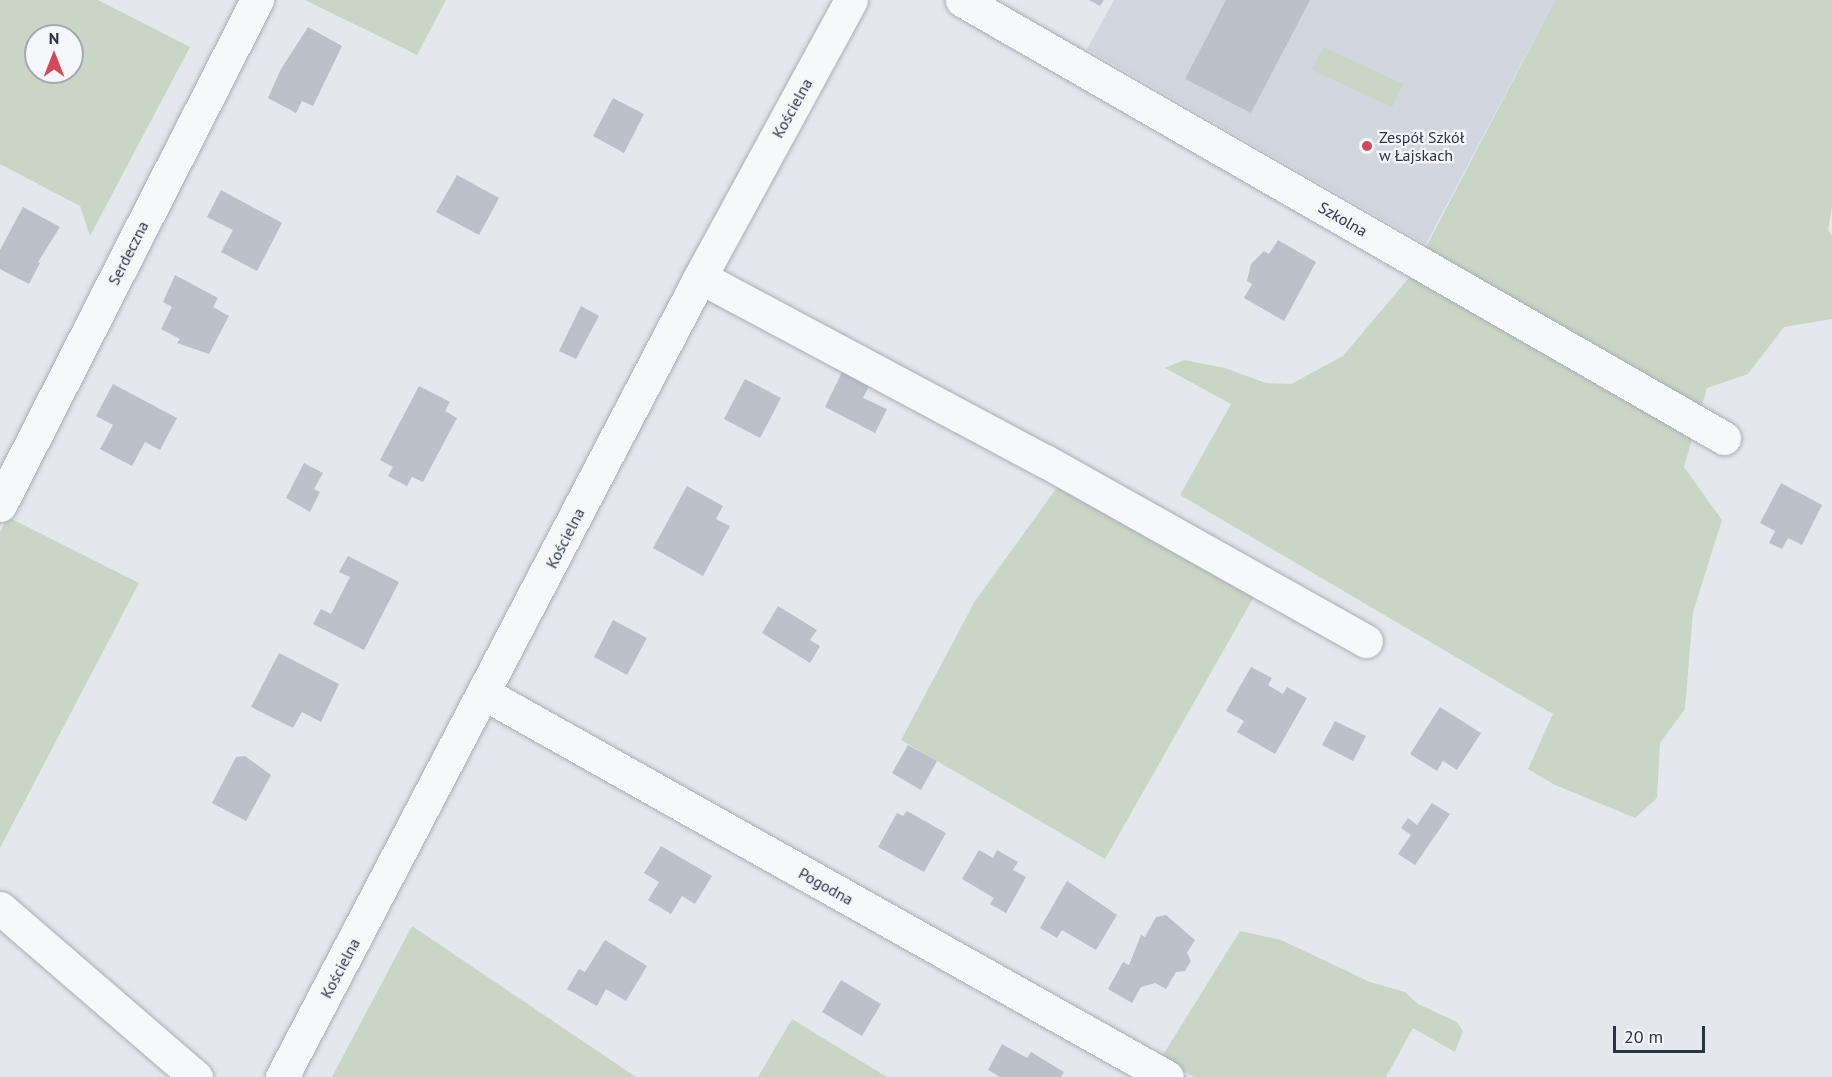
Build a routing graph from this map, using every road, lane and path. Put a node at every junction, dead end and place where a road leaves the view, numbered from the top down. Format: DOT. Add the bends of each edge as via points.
graph roads {
  1 [pos="257,0"];
  2 [pos="851,0"];
  3 [pos="962,0"];
  4 [pos="700,277"];
  5 [pos="1724,438"];
  6 [pos="0,505"];
  7 [pos="1366,641"];
  8 [pos="485,694"];
  9 [pos="0,908"];
  10 [pos="196,1077"];
  11 [pos="282,1077"];
  12 [pos="1167,1077"];
  1 -- 6 [label="street, Serdeczna"];
  2 -- 4 [label="street, Kościelna"];
  3 -- 5 [label="street, Szkolna"];
  4 -- 7 [label="street" via="1046,460"];
  4 -- 8 [label="street, Kościelna"];
  8 -- 11 [label="street, Kościelna"];
  8 -- 12 [label="street, Pogodna"];
  9 -- 10 [label="street"];
}
